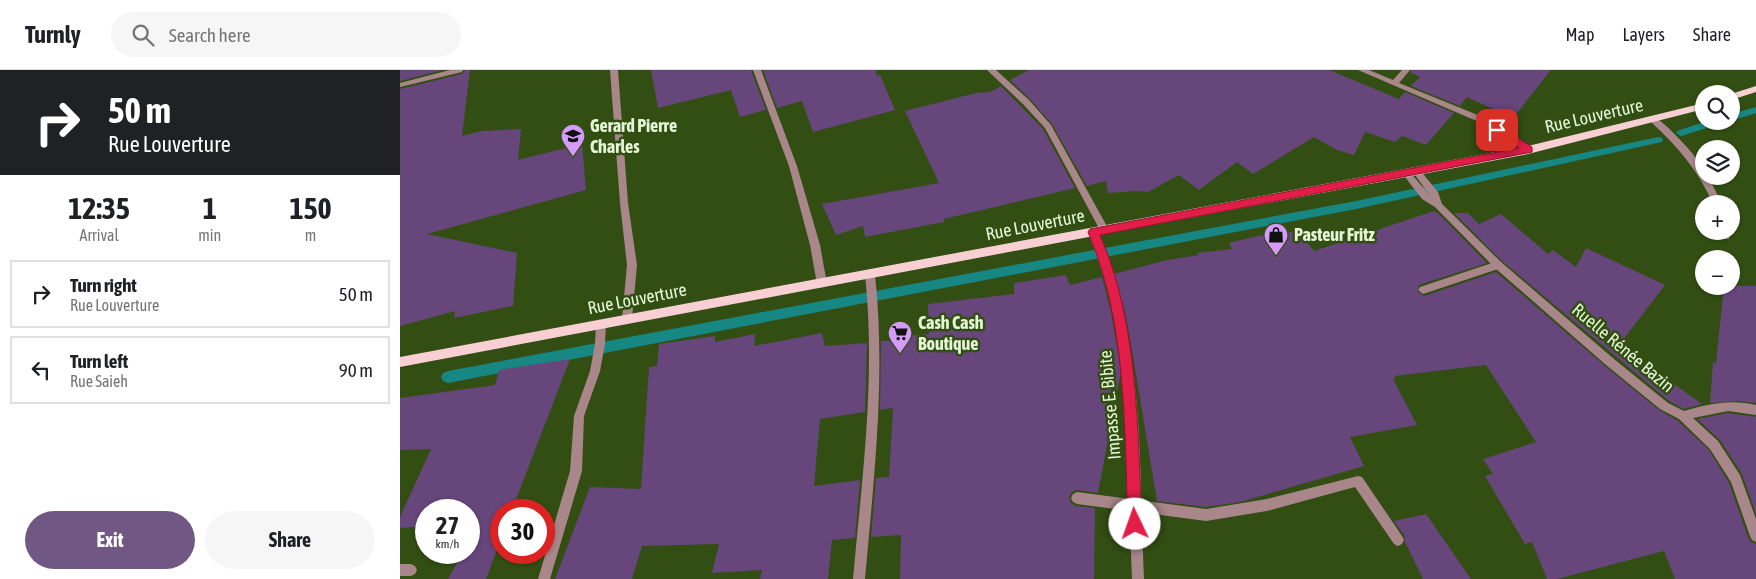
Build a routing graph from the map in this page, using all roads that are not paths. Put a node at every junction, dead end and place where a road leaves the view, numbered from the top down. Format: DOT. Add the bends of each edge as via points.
graph roads {
  1 [pos="459,70"];
  2 [pos="614,70"];
  3 [pos="757,70"];
  4 [pos="991,70"];
  5 [pos="1362,70"];
  6 [pos="1406,70"];
  7 [pos="1395,83"];
  8 [pos="400,85"];
  9 [pos="1756,89"];
  10 [pos="1740,94"];
  11 [pos="1695,109"];
  12 [pos="1654,120"];
  13 [pos="1528,150"];
  14 [pos="1411,172"];
  15 [pos="1430,193"];
  16 [pos="1715,195"];
  17 [pos="1099,231"];
  18 [pos="1498,265"];
  19 [pos="870,275"];
  20 [pos="822,284"];
  21 [pos="1423,290"];
  22 [pos="627,318"];
  23 [pos="601,324"];
  24 [pos="400,362"];
  25 [pos="1756,410"];
  26 [pos="1683,416"];
  27 [pos="1077,498"];
  28 [pos="1134,506"];
  29 [pos="1756,536"];
  30 [pos="1398,540"];
  31 [pos="544,579"];
  32 [pos="859,579"];
  33 [pos="1138,579"];
  1 -- 8 [label="street"];
  2 -- 22 [label="street" via="632,265"];
  3 -- 20 [label="street" via="793,166 815,245"];
  4 -- 17 [label="street, Impasse E. Bibite" via="1048,127"];
  5 -- 7 [label="street"];
  6 -- 7 [label="street"];
  7 -- 13 [label="street" via="1482,120"];
  9 -- 10 [label="main road"];
  11 -- 12 [label="main road, Rue Louverture"];
  12 -- 13 [label="main road, Rue Louverture"];
  12 -- 16 [label="street" via="1690,156"];
  13 -- 14 [label="main road, Rue Louverture"];
  14 -- 15 [label="street, Ruelle Rénée Bazin"];
  14 -- 15 [label="street, Ruelle Rénée Bazin" via="1418,188"];
  14 -- 17 [label="main road, Rue Louverture"];
  15 -- 18 [label="street, Ruelle Rénée Bazin"];
  17 -- 19 [label="main road, Rue Louverture"];
  17 -- 28 [label="street, Impasse E. Bibite" via="1117,307 1129,385"];
  18 -- 21 [label="street"];
  18 -- 26 [label="street, Ruelle Rénée Bazin" via="1664,406"];
  19 -- 20 [label="main road, Rue Louverture"];
  19 -- 32 [label="street" via="874,408"];
  20 -- 22 [label="main road, Rue Louverture"];
  22 -- 23 [label="main road, Rue Louverture"];
  23 -- 24 [label="main road, Rue Louverture"];
  23 -- 31 [label="street" via="595,371 579,416 576,471"];
  25 -- 26 [label="street" via="1734,405 1717,406"];
  26 -- 29 [label="street, Ruelle Rénée Bazin" via="1714,445 1736,479"];
  27 -- 28 [label="street"];
  28 -- 30 [label="street" via="1206,515 1229,513 1358,481"];
  28 -- 33 [label="street, Impasse E. Bibite"];
}
